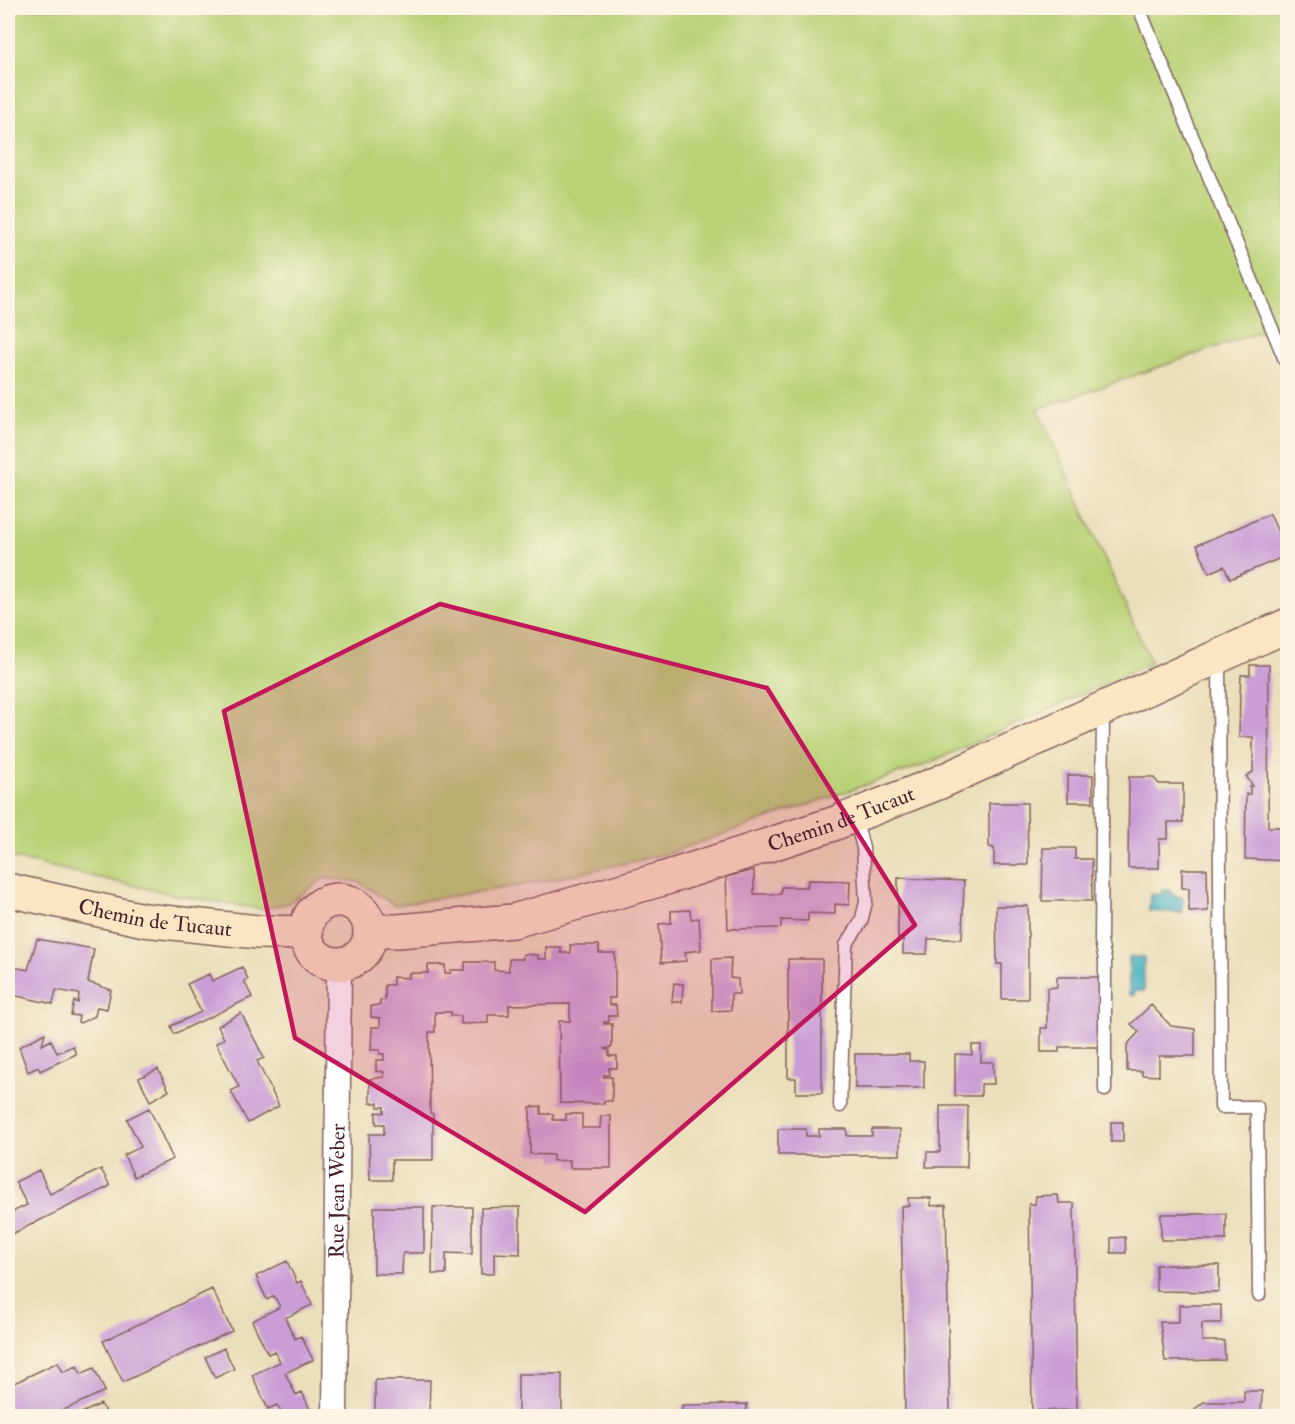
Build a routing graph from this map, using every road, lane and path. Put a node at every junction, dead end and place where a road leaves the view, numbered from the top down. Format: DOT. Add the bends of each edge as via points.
graph roads {
  1 [pos="1139,8"];
  2 [pos="1287,367"];
  3 [pos="1287,625"];
  4 [pos="1219,655"];
  5 [pos="1103,708"];
  6 [pos="855,816"];
  7 [pos="8,890"];
  8 [pos="371,931"];
  9 [pos="305,933"];
  10 [pos="339,965"];
  11 [pos="1104,1090"];
  12 [pos="840,1106"];
  13 [pos="1259,1295"];
  14 [pos="335,1416"];
  1 -- 2 [label="lane"];
  3 -- 4 [label="main road, Chemin de Tucaut"];
  4 -- 5 [label="main road, Chemin de Tucaut"];
  4 -- 13 [label="lane" via="1221,1107 1257,1107"];
  5 -- 6 [label="main road, Chemin de Tucaut"];
  5 -- 11 [label="lane"];
  6 -- 8 [label="main road, Chemin de Tucaut" via="677,874 513,921"];
  6 -- 12 [label="lane" via="863,848 866,902 861,922 846,945"];
  7 -- 9 [label="main road, Chemin de Tucaut" via="144,920"];
  8 -- 9 [label="main road" via="362,909 339,899 314,909"];
  8 -- 10 [label="main road" via="362,954"];
  9 -- 10 [label="main road" via="316,956"];
  10 -- 14 [label="street, Rue Jean Weber"];
}
